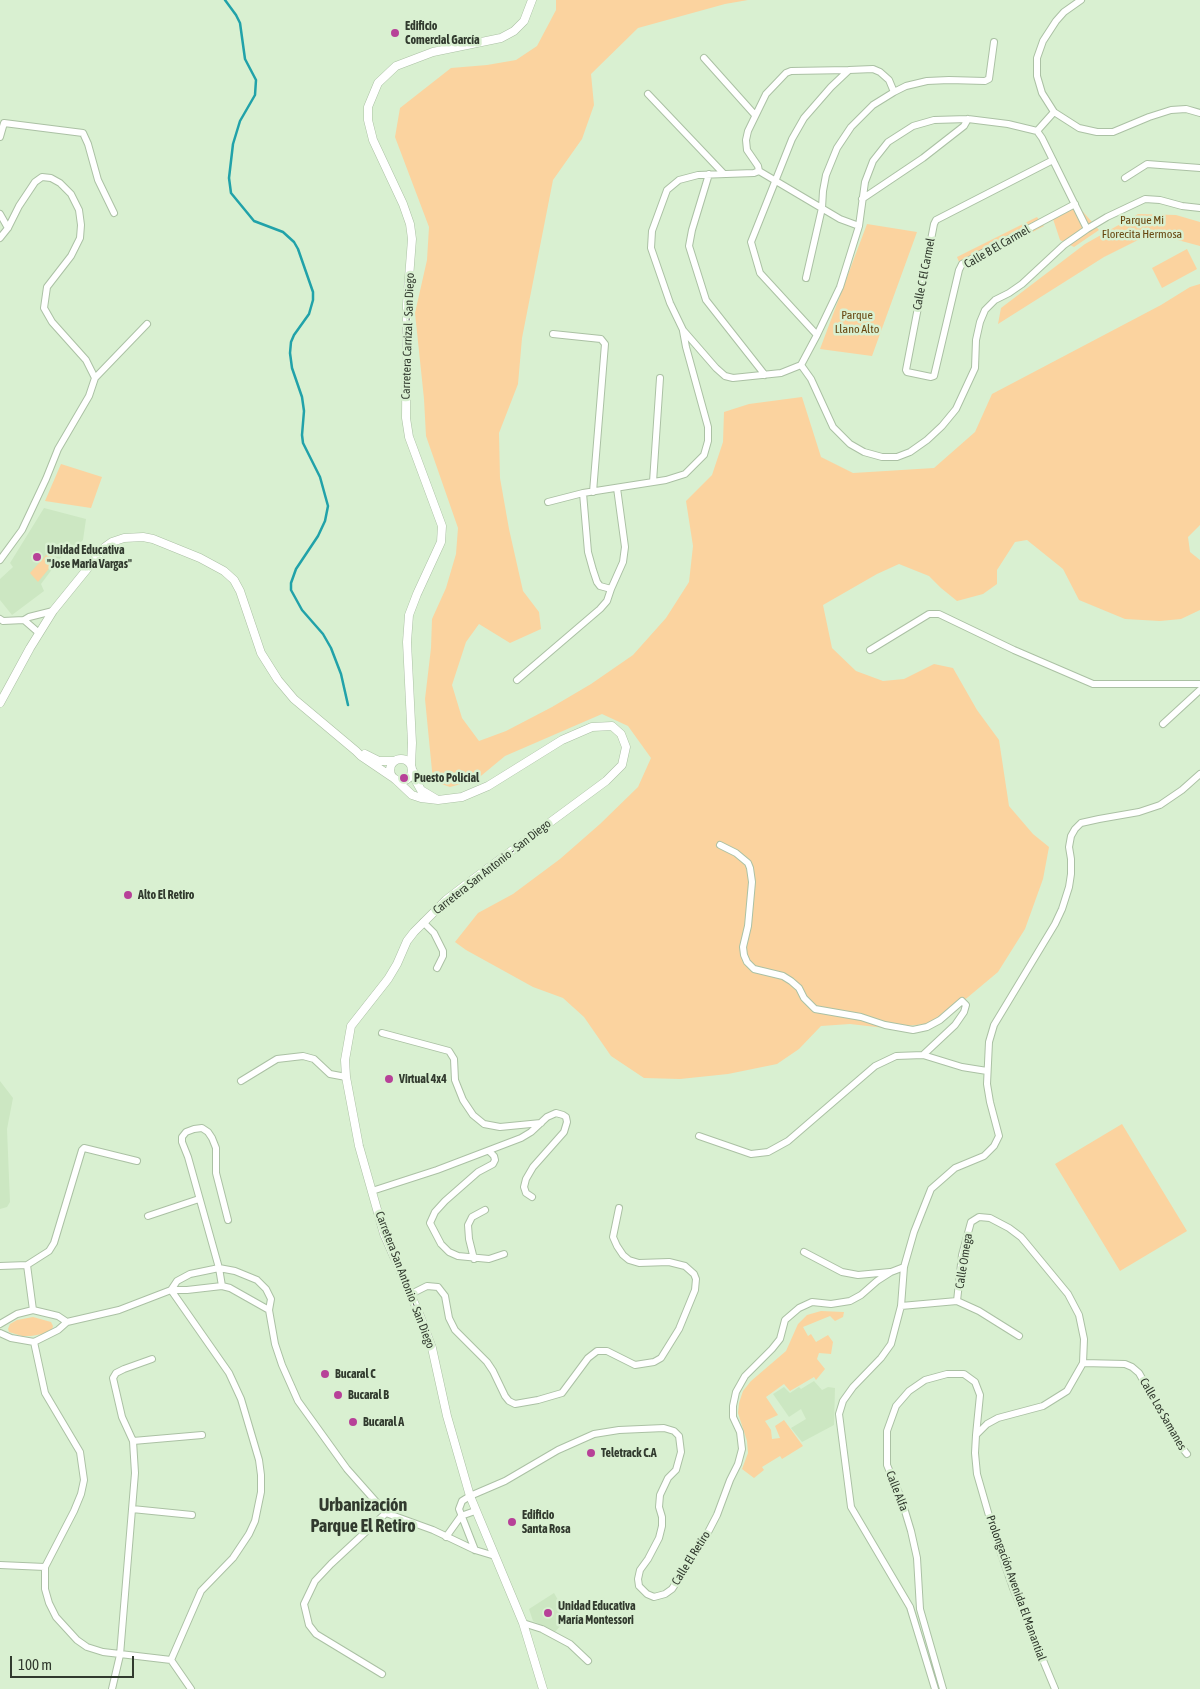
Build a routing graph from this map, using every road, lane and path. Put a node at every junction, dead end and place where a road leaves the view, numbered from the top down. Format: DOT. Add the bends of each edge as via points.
graph roads {
  1 [pos="532,0"];
  2 [pos="1081,0"];
  3 [pos="994,42"];
  4 [pos="704,58"];
  5 [pos="849,70"];
  6 [pos="894,92"];
  7 [pos="648,94"];
  8 [pos="1054,112"];
  9 [pos="1200,113"];
  10 [pos="755,115"];
  11 [pos="968,119"];
  12 [pos="2,121"];
  13 [pos="1036,131"];
  14 [pos="0,137"];
  15 [pos="1053,160"];
  16 [pos="1200,168"];
  17 [pos="759,171"];
  18 [pos="709,174"];
  19 [pos="724,174"];
  20 [pos="1125,178"];
  21 [pos="775,180"];
  22 [pos="862,199"];
  23 [pos="1075,204"];
  24 [pos="822,208"];
  25 [pos="1200,208"];
  26 [pos="114,213"];
  27 [pos="0,214"];
  28 [pos="859,226"];
  29 [pos="8,228"];
  30 [pos="1087,229"];
  31 [pos="0,238"];
  32 [pos="806,278"];
  33 [pos="148,324"];
  34 [pos="682,330"];
  35 [pos="552,334"];
  36 [pos="817,335"];
  37 [pos="801,365"];
  38 [pos="936,372"];
  39 [pos="764,375"];
  40 [pos="95,378"];
  41 [pos="660,378"];
  42 [pos="653,482"];
  43 [pos="617,488"];
  44 [pos="593,492"];
  45 [pos="583,493"];
  46 [pos="548,502"];
  47 [pos="0,560"];
  48 [pos="611,589"];
  49 [pos="53,611"];
  50 [pos="0,619"];
  51 [pos="24,620"];
  52 [pos="39,634"];
  53 [pos="870,650"];
  54 [pos="518,680"];
  55 [pos="1200,684"];
  56 [pos="1200,690"];
  57 [pos="0,703"];
  58 [pos="1163,724"];
  59 [pos="412,743"];
  60 [pos="356,751"];
  61 [pos="396,760"];
  62 [pos="412,766"];
  63 [pos="1200,774"];
  64 [pos="394,778"];
  65 [pos="438,800"];
  66 [pos="720,845"];
  67 [pos="423,922"];
  68 [pos="437,968"];
  69 [pos="382,1033"];
  70 [pos="923,1055"];
  71 [pos="987,1071"];
  72 [pos="346,1077"];
  73 [pos="241,1081"];
  74 [pos="541,1123"];
  75 [pos="699,1136"];
  76 [pos="488,1151"];
  77 [pos="137,1161"];
  78 [pos="372,1192"];
  79 [pos="532,1197"];
  80 [pos="199,1199"];
  81 [pos="619,1208"];
  82 [pos="485,1210"];
  83 [pos="148,1216"];
  84 [pos="228,1220"];
  85 [pos="804,1252"];
  86 [pos="504,1254"];
  87 [pos="474,1259"];
  88 [pos="27,1265"];
  89 [pos="0,1266"];
  90 [pos="904,1267"];
  91 [pos="219,1268"];
  92 [pos="891,1272"];
  93 [pos="222,1286"];
  94 [pos="171,1290"];
  95 [pos="410,1294"];
  96 [pos="958,1301"];
  97 [pos="901,1306"];
  98 [pos="33,1310"];
  99 [pos="269,1310"];
  100 [pos="66,1322"];
  101 [pos="0,1324"];
  102 [pos="0,1333"];
  103 [pos="1019,1336"];
  104 [pos="34,1342"];
  105 [pos="152,1358"];
  106 [pos="1083,1363"];
  107 [pos="202,1435"];
  108 [pos="976,1435"];
  109 [pos="133,1441"];
  110 [pos="1187,1454"];
  111 [pos="470,1496"];
  112 [pos="132,1509"];
  113 [pos="476,1510"];
  114 [pos="386,1513"];
  115 [pos="192,1515"];
  116 [pos="461,1516"];
  117 [pos="446,1537"];
  118 [pos="475,1550"];
  119 [pos="495,1556"];
  120 [pos="0,1565"];
  121 [pos="45,1567"];
  122 [pos="524,1623"];
  123 [pos="120,1655"];
  124 [pos="171,1660"];
  125 [pos="588,1661"];
  126 [pos="382,1674"];
  127 [pos="112,1689"];
  128 [pos="191,1689"];
  129 [pos="543,1689"];
  130 [pos="936,1689"];
  131 [pos="943,1689"];
  132 [pos="1055,1689"];
  1 -- 59 [label="street, Carretera Carrizal - San Diego" via="524,21 501,38 434,52 396,66 378,83 368,108 373,140 410,224 406,418 409,437 442,526 441,542 409,615 407,642"];
  2 -- 8 [label="street" via="1056,21 1037,58 1042,93"];
  3 -- 6 [label="street" via="989,79 927,81"];
  4 -- 10 [label="street"];
  5 -- 6 [label="street" via="873,69 880,72 889,80"];
  5 -- 10 [label="street" via="786,73 766,94"];
  5 -- 21 [label="street" via="804,118"];
  6 -- 24 [label="street" via="873,105 851,127 837,148 826,174"];
  7 -- 19 [label="street"];
  8 -- 9 [label="street" via="1079,128 1097,132 1113,132 1171,110 1186,109"];
  8 -- 13 [label="street"];
  10 -- 17 [label="street" via="746,140 747,150"];
  11 -- 13 [label="street"];
  11 -- 22 [label="street" via="964,126 923,158"];
  11 -- 22 [label="street" via="934,120 914,126 888,142 873,161"];
  12 -- 14 [label="street"];
  12 -- 26 [label="street" via="83,133 96,174"];
  13 -- 15 [label="street"];
  15 -- 23 [label="street"];
  15 -- 38 [label="street, Calle C El Carmel" via="936,220 906,370 931,378"];
  16 -- 20 [label="street" via="1147,164"];
  17 -- 19 [label="street"];
  17 -- 21 [label="street"];
  18 -- 19 [label="street"];
  18 -- 34 [label="street" via="679,180 668,190 652,231 651,248"];
  18 -- 39 [label="street" via="689,246 706,300"];
  21 -- 24 [label="street"];
  21 -- 36 [label="street" via="751,242 755,258 760,273"];
  22 -- 28 [label="street"];
  23 -- 30 [label="street"];
  23 -- 38 [label="street, Calle B El Carmel" via="962,264"];
  24 -- 28 [label="street"];
  24 -- 32 [label="street"];
  25 -- 30 [label="street" via="1146,200"];
  27 -- 29 [label="street"];
  28 -- 36 [label="street" via="840,287"];
  29 -- 31 [label="street"];
  29 -- 40 [label="street" via="19,206 42,177 56,180 72,194 79,210 80,238 71,256 47,287 44,308 52,322 86,360"];
  30 -- 37 [label="street" via="1064,245 1022,284 985,310 976,340 975,368 960,401 942,426 910,452 897,457 882,457 850,444 833,427"];
  33 -- 40 [label="street"];
  34 -- 39 [label="street" via="725,376"];
  34 -- 42 [label="street" via="708,427 708,440 704,455 685,474"];
  35 -- 44 [label="street" via="601,339 605,344"];
  36 -- 37 [label="street"];
  37 -- 39 [label="street" via="781,373"];
  40 -- 47 [label="street" via="89,396 58,449 22,530"];
  41 -- 42 [label="street"];
  42 -- 43 [label="street"];
  43 -- 44 [label="street"];
  43 -- 48 [label="street" via="625,547 623,562"];
  44 -- 45 [label="street"];
  45 -- 46 [label="street"];
  45 -- 48 [label="street" via="588,552 593,570 600,586"];
  48 -- 54 [label="street" via="600,609"];
  49 -- 51 [label="street"];
  49 -- 52 [label="street"];
  49 -- 60 [label="street" via="112,542 131,537 153,539 200,558 234,580 261,653 278,680 294,699"];
  50 -- 51 [label="street"];
  51 -- 52 [label="street"];
  52 -- 57 [label="street"];
  53 -- 55 [label="street" via="929,614 939,614 1093,684"];
  56 -- 58 [label="street"];
  59 -- 61 [label="street"];
  59 -- 62 [label="street, Carretera Carrizal - San Diego"];
  60 -- 61 [label="street" via="379,761"];
  60 -- 64 [label="street, Carretera San Antonio - San Diego"];
  61 -- 62 [label="street" via="406,760"];
  61 -- 64 [label="street" via="390,770"];
  62 -- 64 [label="street" via="408,779"];
  62 -- 65 [label="street" via="421,790"];
  63 -- 71 [label="street" via="1160,805 1099,818 1075,829 1069,847 1069,887 1062,908 994,1025"];
  64 -- 65 [label="street, Carretera San Antonio - San Diego" via="416,797"];
  65 -- 67 [label="street, Carretera San Antonio - San Diego" via="462,797 488,786 562,740 592,727 612,726 621,734 626,747 622,766 606,781 468,883"];
  66 -- 70 [label="street" via="736,853 750,868 752,882 743,948 747,962 754,969 791,981 815,1009 913,1030 940,1020 962,1001 966,1005 955,1025"];
  67 -- 68 [label="street" via="434,933 443,951"];
  67 -- 72 [label="street, Carretera San Antonio - San Diego" via="407,942 388,978 351,1026 345,1060"];
  69 -- 74 [label="street" via="452,1054 455,1080 463,1100 484,1124 500,1127"];
  70 -- 71 [label="street"];
  70 -- 75 [label="street" via="903,1055 882,1062 788,1141 768,1152 751,1154"];
  71 -- 90 [label="street" via="990,1102 999,1136 984,1156 955,1168 931,1189"];
  72 -- 73 [label="street" via="330,1074 314,1059 303,1056 277,1059"];
  72 -- 78 [label="street, Carretera San Antonio - San Diego" via="359,1146"];
  74 -- 76 [label="street" via="521,1138"];
  74 -- 79 [label="street" via="556,1113 566,1117 567,1122 564,1132 526,1179 524,1187"];
  76 -- 78 [label="street"];
  76 -- 87 [label="street" via="494,1156 493,1164 478,1172 445,1201 430,1223 449,1252"];
  77 -- 88 [label="street" via="84,1148 54,1243 49,1251"];
  78 -- 95 [label="street, Carretera San Antonio - San Diego" via="384,1234"];
  80 -- 83 [label="street"];
  80 -- 84 [label="street" via="182,1137 186,1132 202,1128 208,1132 216,1148 216,1173"];
  80 -- 91 [label="street"];
  81 -- 95 [label="street" via="613,1237 623,1255 639,1263 669,1262 685,1266 696,1279 695,1290 678,1329 654,1362 635,1365 607,1351 597,1351 562,1393 515,1404 505,1396 487,1362 448,1318 445,1296 438,1287 427,1286"];
  82 -- 87 [label="street" via="472,1217 468,1225"];
  85 -- 92 [label="street" via="842,1272 858,1275"];
  86 -- 87 [label="street"];
  88 -- 89 [label="street"];
  88 -- 98 [label="street"];
  90 -- 92 [label="street, Calle El Retiro"];
  90 -- 97 [label="street"];
  91 -- 93 [label="street"];
  91 -- 94 [label="street" via="190,1274"];
  91 -- 99 [label="street" via="257,1280 270,1299"];
  92 -- 111 [label="street, Calle El Retiro" via="850,1301 812,1302 799,1308 785,1320 780,1338 772,1349 745,1376 733,1406 742,1448 738,1464 704,1540 672,1589 665,1594 654,1597 647,1594 639,1586 638,1579 660,1532 660,1495 676,1470 681,1452 679,1436 674,1431 664,1428 594,1434"];
  93 -- 94 [label="street"];
  93 -- 99 [label="street"];
  94 -- 100 [label="street" via="119,1310"];
  94 -- 124 [label="street" via="236,1386 258,1460 261,1492 249,1534 233,1558 201,1591"];
  95 -- 111 [label="street, Carretera San Antonio - San Diego" via="432,1348"];
  96 -- 97 [label="street, Calle Omega"];
  96 -- 103 [label="street, Calle Omega"];
  96 -- 106 [label="street, Calle Omega" via="962,1255 971,1222 979,1217 990,1218 1021,1237 1068,1294 1079,1315 1084,1339"];
  97 -- 130 [label="street" via="892,1344 853,1387 839,1414 850,1507 910,1607"];
  98 -- 100 [label="street" via="58,1316"];
  98 -- 101 [label="street" via="17,1314"];
  99 -- 114 [label="street" via="282,1365 298,1401 348,1470"];
  100 -- 104 [label="street" via="58,1330"];
  102 -- 104 [label="street"];
  104 -- 121 [label="street" via="45,1393 80,1452 84,1480 77,1503"];
  105 -- 109 [label="street" via="116,1373 113,1378 122,1417"];
  106 -- 108 [label="street" via="1067,1391 1043,1406 998,1418"];
  106 -- 110 [label="street, Calle Los Samanes" via="1125,1364 1139,1373"];
  107 -- 109 [label="street"];
  108 -- 131 [label="street, Calle Alfa" via="980,1395 975,1382 964,1374 947,1374 925,1380 909,1391 896,1406 887,1431 887,1465 911,1531 917,1558 920,1609"];
  108 -- 132 [label="street, Prolongación Avenida El Manantial" via="977,1474 994,1533"];
  109 -- 112 [label="street"];
  111 -- 113 [label="street, Carretera San Antonio - San Diego"];
  111 -- 116 [label="street" via="460,1505"];
  112 -- 115 [label="street"];
  112 -- 123 [label="street"];
  113 -- 116 [label="street"];
  113 -- 119 [label="street, Carretera San Antonio - San Diego"];
  114 -- 117 [label="street"];
  114 -- 126 [label="street" via="314,1581 304,1604 309,1625 316,1634"];
  116 -- 117 [label="street"];
  116 -- 118 [label="street"];
  117 -- 118 [label="street"];
  118 -- 119 [label="street"];
  119 -- 122 [label="street, Carretera San Antonio - San Diego"];
  120 -- 121 [label="street"];
  121 -- 123 [label="street" via="45,1589 56,1617 87,1647"];
  122 -- 125 [label="street" via="570,1644"];
  122 -- 129 [label="street, Carretera San Antonio - San Diego"];
  123 -- 124 [label="street"];
  123 -- 127 [label="street"];
  124 -- 128 [label="street"];
}
